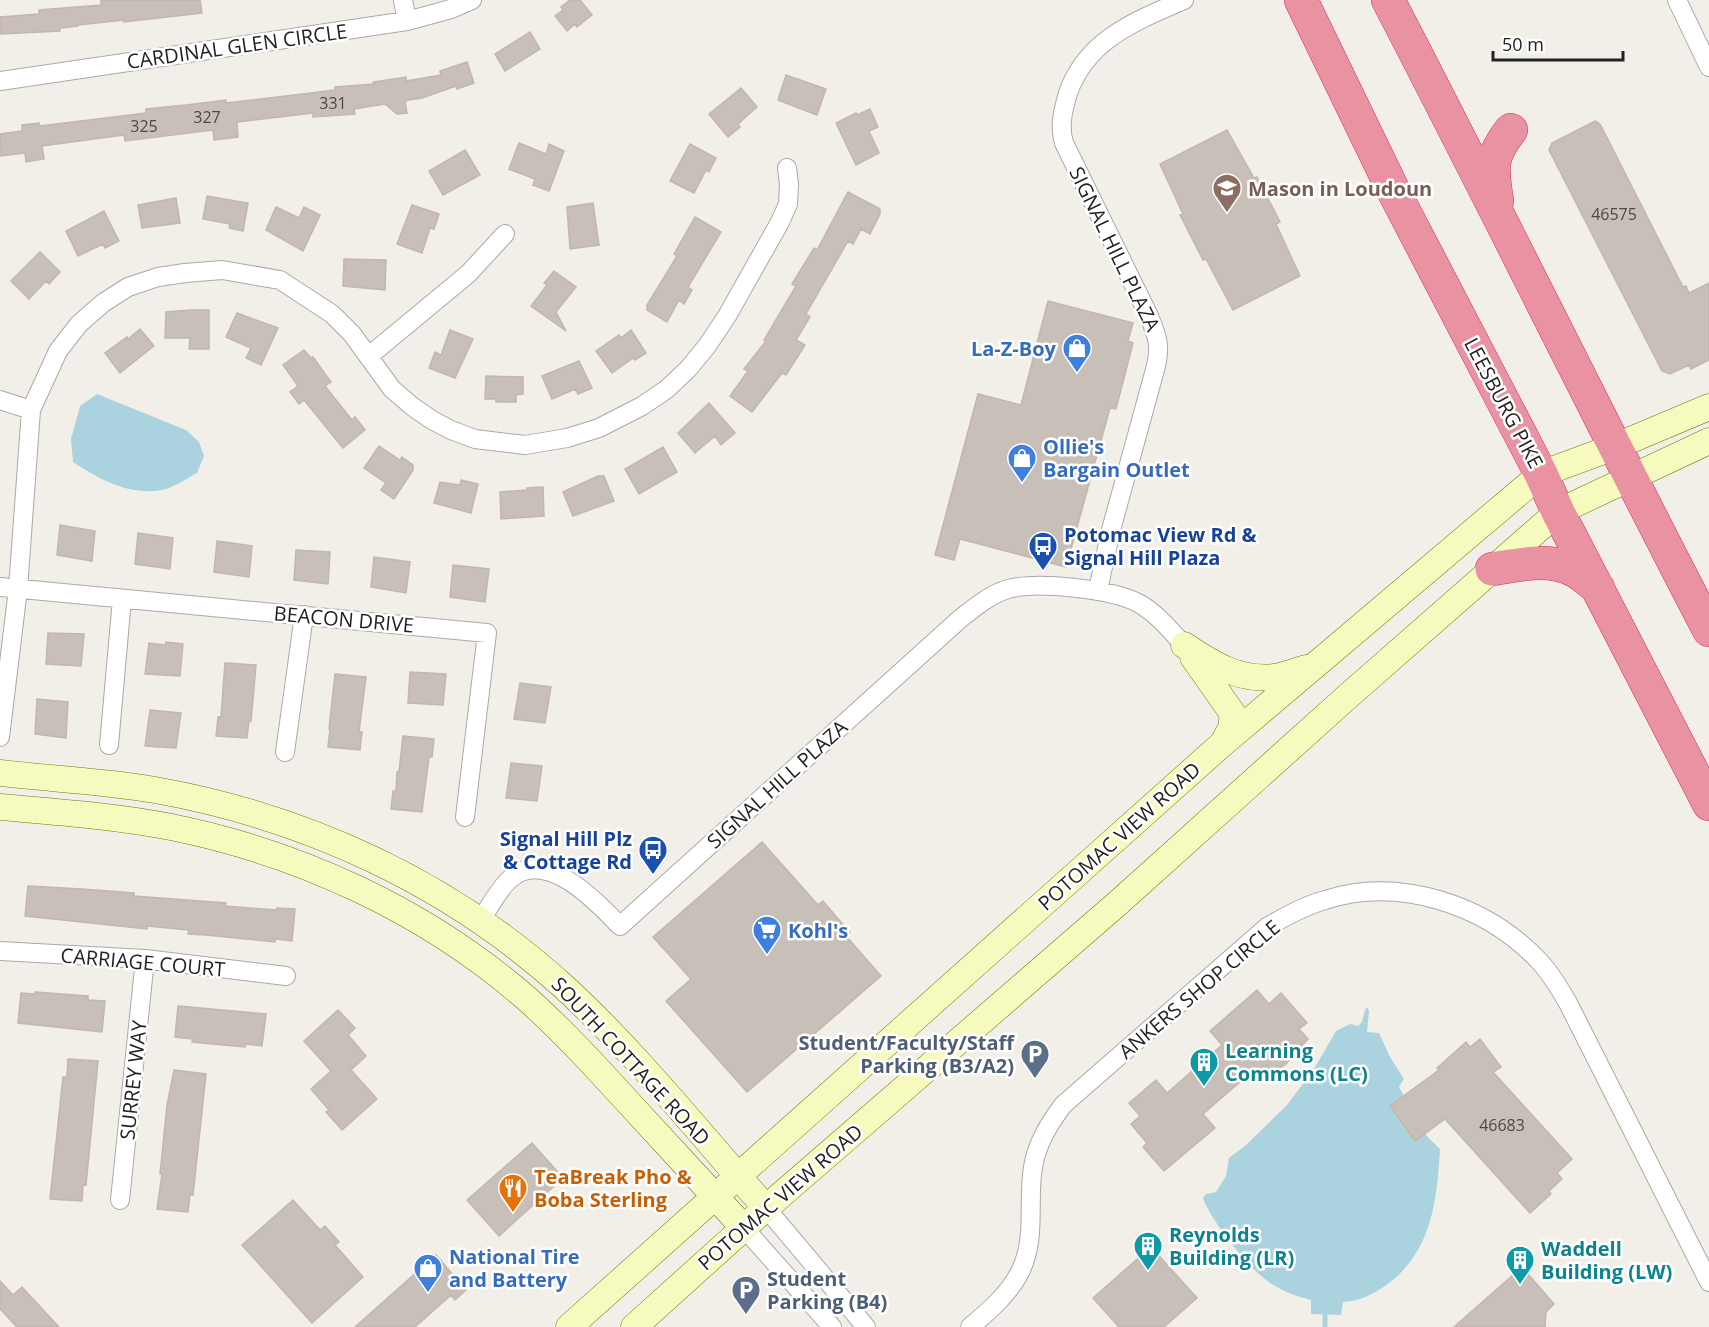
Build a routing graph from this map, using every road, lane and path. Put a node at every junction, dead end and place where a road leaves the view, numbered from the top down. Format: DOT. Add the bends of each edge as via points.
graph roads {
  1 [pos="403,0"];
  2 [pos="472,0"];
  3 [pos="1184,0"];
  4 [pos="1301,0"];
  5 [pos="1388,0"];
  6 [pos="1677,0"];
  7 [pos="407,21"];
  8 [pos="1709,67"];
  9 [pos="0,81"];
  10 [pos="1452,122"];
  11 [pos="787,168"];
  12 [pos="1500,218"];
  13 [pos="505,234"];
  14 [pos="369,356"];
  15 [pos="0,400"];
  16 [pos="1709,406"];
  17 [pos="31,410"];
  18 [pos="1709,441"];
  19 [pos="1614,447"];
  20 [pos="1541,474"];
  21 [pos="1630,477"];
  22 [pos="1558,512"];
  23 [pos="1492,569"];
  24 [pos="9,588"];
  25 [pos="1598,588"];
  26 [pos="1098,590"];
  27 [pos="122,599"];
  28 [pos="304,615"];
  29 [pos="1709,630"];
  30 [pos="1184,645"];
  31 [pos="1312,666"];
  32 [pos="0,737"];
  33 [pos="109,745"];
  34 [pos="1221,745"];
  35 [pos="285,752"];
  36 [pos="0,773"];
  37 [pos="1709,804"];
  38 [pos="0,807"];
  39 [pos="465,817"];
  40 [pos="480,921"];
  41 [pos="0,951"];
  42 [pos="145,959"];
  43 [pos="286,976"];
  44 [pos="738,1176"];
  45 [pos="715,1196"];
  46 [pos="120,1200"];
  47 [pos="766,1208"];
  48 [pos="744,1228"];
  49 [pos="1709,1282"];
  50 [pos="569,1327"];
  51 [pos="634,1327"];
  52 [pos="832,1327"];
  53 [pos="866,1327"];
  54 [pos="970,1327"];
  1 -- 7 [label="street"];
  2 -- 7 [label="street, CARDINAL GLEN CIRCLE"];
  3 -- 26 [label="street, SIGNAL HILL PLAZA" via="1146,16 1098,46 1073,79 1062,111 1064,143 1149,316 1159,352 1110,530"];
  4 -- 20 [label="highway, LEESBURG PIKE" via="1394,192"];
  5 -- 10 [label="highway"];
  6 -- 8 [label="street"];
  7 -- 9 [label="street, CARDINAL GLEN CIRCLE"];
  10 -- 12 [label="highway"];
  10 -- 12 [label="highway" via="1476,132 1511,130 1492,166"];
  11 -- 14 [label="street" via="788,204 780,222 707,346 667,389 599,428 525,445 476,439 451,430 413,407 392,389"];
  12 -- 19 [label="highway"];
  13 -- 14 [label="street" via="468,274"];
  14 -- 17 [label="street" via="332,314 280,280 222,270 158,277 128,287 79,324 58,351"];
  15 -- 17 [label="street"];
  16 -- 19 [label="main road, POTOMAC VIEW ROAD"];
  17 -- 24 [label="street"];
  18 -- 21 [label="main road, POTOMAC VIEW ROAD"];
  19 -- 20 [label="main road, POTOMAC VIEW ROAD"];
  19 -- 21 [label="highway"];
  20 -- 22 [label="highway, LEESBURG PIKE"];
  20 -- 31 [label="main road, POTOMAC VIEW ROAD"];
  21 -- 22 [label="main road, POTOMAC VIEW ROAD"];
  21 -- 29 [label="highway"];
  22 -- 23 [label="main road, POTOMAC VIEW ROAD"];
  22 -- 25 [label="highway, LEESBURG PIKE"];
  23 -- 25 [label="highway" via="1552,563 1575,571"];
  23 -- 47 [label="main road, POTOMAC VIEW ROAD" via="1118,903"];
  24 -- 27 [label="street, BEACON DRIVE"];
  24 -- 32 [label="street"];
  25 -- 37 [label="highway, LEESBURG PIKE"];
  26 -- 30 [label="street, SIGNAL HILL PLAZA" via="1140,604"];
  26 -- 40 [label="street, SIGNAL HILL PLAZA" via="1024,586 1008,589 977,606 620,926 576,884 538,870 527,870 510,879"];
  27 -- 28 [label="street, BEACON DRIVE"];
  27 -- 33 [label="street"];
  28 -- 35 [label="street"];
  28 -- 39 [label="street, BEACON DRIVE" via="487,633"];
  30 -- 31 [label="main road" via="1238,674 1276,677"];
  30 -- 34 [label="main road" via="1233,714 1232,728"];
  31 -- 34 [label="main road, POTOMAC VIEW ROAD"];
  34 -- 44 [label="main road, POTOMAC VIEW ROAD"];
  36 -- 40 [label="main road, SOUTH COTTAGE ROAD" via="154,790 244,810 356,851"];
  38 -- 45 [label="main road, SOUTH COTTAGE ROAD" via="127,820 211,836 302,864 400,911 460,948 533,1005 575,1044"];
  40 -- 44 [label="main road, SOUTH COTTAGE ROAD" via="525,952 566,988"];
  41 -- 42 [label="street, CARRIAGE COURT"];
  42 -- 43 [label="street, CARRIAGE COURT"];
  42 -- 46 [label="street, SURREY WAY"];
  44 -- 45 [label="main road, POTOMAC VIEW ROAD"];
  44 -- 47 [label="main road, SOUTH COTTAGE ROAD"];
  45 -- 48 [label="main road, SOUTH COTTAGE ROAD"];
  45 -- 50 [label="main road, POTOMAC VIEW ROAD"];
  47 -- 48 [label="main road, POTOMAC VIEW ROAD"];
  47 -- 53 [label="street, SOUTH COTTAGE ROAD"];
  48 -- 51 [label="main road, POTOMAC VIEW ROAD"];
  48 -- 52 [label="street, SOUTH COTTAGE ROAD"];
  49 -- 54 [label="street, ANKERS SHOP CIRCLE" via="1568,1003 1539,961 1509,935 1471,912 1432,897 1374,891 1328,899 1267,927 1063,1105 1047,1127 1032,1169 1031,1222 1020,1272 1000,1301"];
}
